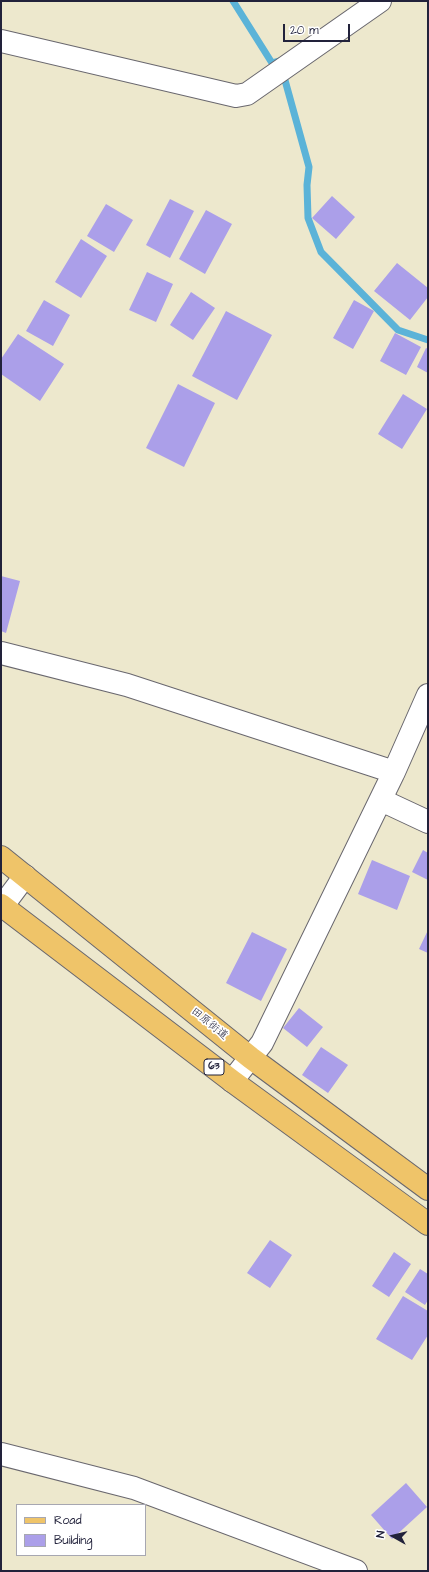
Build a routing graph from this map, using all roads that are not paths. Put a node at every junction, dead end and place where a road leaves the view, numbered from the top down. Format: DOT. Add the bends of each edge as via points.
graph roads {
  1 [pos="380,1"];
  2 [pos="1,41"];
  3 [pos="1,653"];
  4 [pos="428,695"];
  5 [pos="394,772"];
  6 [pos="381,800"];
  7 [pos="428,822"];
  8 [pos="1,857"];
  9 [pos="25,876"];
  10 [pos="2,907"];
  11 [pos="251,1058"];
  12 [pos="232,1081"];
  13 [pos="428,1189"];
  14 [pos="428,1224"];
  15 [pos="1,1454"];
  16 [pos="356,1571"];
  1 -- 2 [label="street" via="247,94 236,96"];
  3 -- 5 [label="street" via="127,685"];
  4 -- 5 [label="street"];
  5 -- 6 [label="street"];
  6 -- 7 [label="street"];
  6 -- 11 [label="street" via="262,1043"];
  8 -- 9 [label="main road, 田原街道"];
  9 -- 10 [label="street"];
  9 -- 11 [label="main road, 田原街道"];
  10 -- 12 [label="main road, 63"];
  11 -- 12 [label="street"];
  11 -- 13 [label="main road, 田原街道"];
  12 -- 14 [label="main road, 63"];
  15 -- 16 [label="street" via="134,1488"];
}
